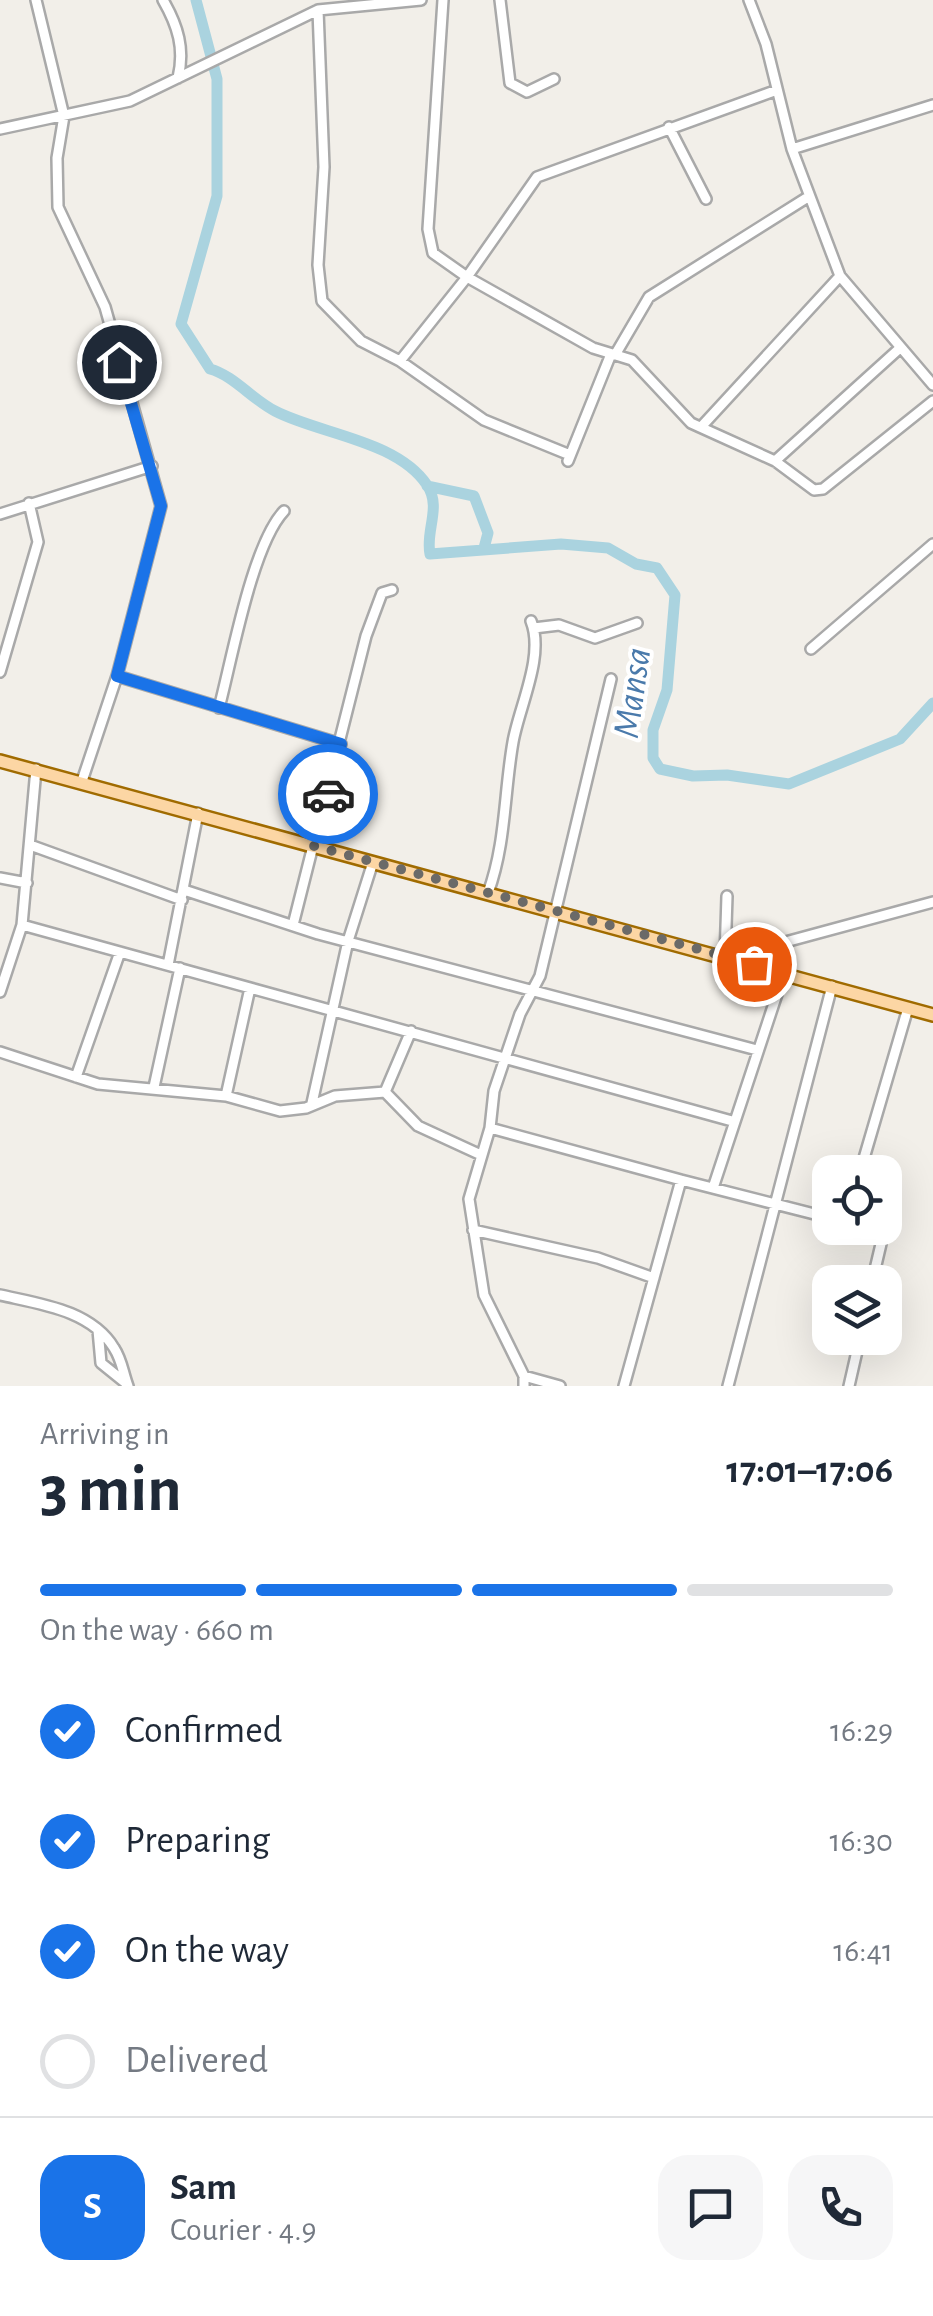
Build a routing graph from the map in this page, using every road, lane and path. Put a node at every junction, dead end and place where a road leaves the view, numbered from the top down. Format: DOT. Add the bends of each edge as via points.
graph roads {
  1 [pos="36,0"];
  2 [pos="163,0"];
  3 [pos="421,0"];
  4 [pos="443,0"];
  5 [pos="500,0"];
  6 [pos="749,0"];
  7 [pos="401,1"];
  8 [pos="318,10"];
  9 [pos="178,78"];
  10 [pos="554,79"];
  11 [pos="777,90"];
  12 [pos="933,105"];
  13 [pos="64,116"];
  14 [pos="669,127"];
  15 [pos="0,129"];
  16 [pos="792,149"];
  17 [pos="808,197"];
  18 [pos="706,199"];
  19 [pos="840,276"];
  20 [pos="467,277"];
  21 [pos="900,348"];
  22 [pos="613,354"];
  23 [pos="400,361"];
  24 [pos="933,385"];
  25 [pos="933,401"];
  26 [pos="701,427"];
  27 [pos="775,461"];
  28 [pos="152,466"];
  29 [pos="29,503"];
  30 [pos="284,511"];
  31 [pos="0,514"];
  32 [pos="933,544"];
  33 [pos="392,590"];
  34 [pos="638,623"];
  35 [pos="810,649"];
  36 [pos="0,671"];
  37 [pos="117,676"];
  38 [pos="611,679"];
  39 [pos="219,708"];
  40 [pos="341,744"];
  41 [pos="0,760"];
  42 [pos="36,769"];
  43 [pos="82,780"];
  44 [pos="198,814"];
  45 [pos="30,845"];
  46 [pos="314,846"];
  47 [pos="372,862"];
  48 [pos="0,878"];
  49 [pos="27,883"];
  50 [pos="488,893"];
  51 [pos="183,895"];
  52 [pos="727,896"];
  53 [pos="933,902"];
  54 [pos="556,911"];
  55 [pos="22,925"];
  56 [pos="293,925"];
  57 [pos="348,941"];
  58 [pos="0,946"];
  59 [pos="15,950"];
  60 [pos="120,952"];
  61 [pos="725,957"];
  62 [pos="754,964"];
  63 [pos="168,965"];
  64 [pos="180,968"];
  65 [pos="784,973"];
  66 [pos="832,986"];
  67 [pos="250,988"];
  68 [pos="535,991"];
  69 [pos="0,992"];
  70 [pos="333,1008"];
  71 [pos="908,1008"];
  72 [pos="933,1015"];
  73 [pos="411,1032"];
  74 [pos="757,1050"];
  75 [pos="0,1052"];
  76 [pos="506,1058"];
  77 [pos="76,1077"];
  78 [pos="154,1088"];
  79 [pos="385,1092"];
  80 [pos="226,1096"];
  81 [pos="312,1103"];
  82 [pos="732,1121"];
  83 [pos="490,1128"];
  84 [pos="482,1154"];
  85 [pos="865,1155"];
  86 [pos="681,1180"];
  87 [pos="714,1188"];
  88 [pos="774,1204"];
  89 [pos="812,1214"];
  90 [pos="474,1230"];
  91 [pos="654,1278"];
  92 [pos="0,1294"];
  93 [pos="98,1330"];
  94 [pos="856,1355"];
  95 [pos="524,1381"];
  96 [pos="128,1385"];
  97 [pos="560,1386"];
  98 [pos="624,1386"];
  99 [pos="728,1386"];
  100 [pos="849,1386"];
  1 -- 13 [label="street"];
  2 -- 9 [label="street" via="182,52"];
  3 -- 7 [label="street"];
  4 -- 20 [label="street" via="428,242"];
  5 -- 10 [label="street" via="510,83 526,92"];
  6 -- 11 [label="street"];
  7 -- 8 [label="street"];
  8 -- 9 [label="street"];
  8 -- 23 [label="street" via="324,167 318,287 330,312 361,341"];
  9 -- 13 [label="street" via="130,101"];
  11 -- 14 [label="street"];
  11 -- 16 [label="street"];
  12 -- 16 [label="street"];
  13 -- 15 [label="street"];
  13 -- 28 [label="street" via="58,207 106,307"];
  14 -- 18 [label="street"];
  14 -- 20 [label="street" via="537,177"];
  16 -- 17 [label="street"];
  17 -- 19 [label="street"];
  17 -- 22 [label="street" via="649,297"];
  19 -- 21 [label="street"];
  19 -- 26 [label="street"];
  20 -- 22 [label="street"];
  20 -- 23 [label="street"];
  21 -- 24 [label="street"];
  21 -- 27 [label="street"];
  22 -- 23 [label="street" via="569,458 484,420"];
  22 -- 26 [label="street" via="637,364 683,418"];
  25 -- 27 [label="street" via="823,489 814,490"];
  26 -- 27 [label="street"];
  28 -- 29 [label="street"];
  28 -- 37 [label="street" via="159,520"];
  29 -- 31 [label="street"];
  29 -- 36 [label="street" via="38,542"];
  30 -- 39 [label="street" via="247,600"];
  32 -- 35 [label="street"];
  33 -- 40 [label="street" via="382,594 374,612"];
  34 -- 50 [label="street" via="595,638 532,624 532,662 511,758 503,841"];
  37 -- 39 [label="street"];
  37 -- 43 [label="street"];
  38 -- 54 [label="street"];
  39 -- 40 [label="street"];
  40 -- 46 [label="street"];
  41 -- 42 [label="main road"];
  42 -- 43 [label="main road"];
  42 -- 45 [label="street"];
  43 -- 44 [label="main road"];
  44 -- 46 [label="main road"];
  44 -- 51 [label="street"];
  45 -- 49 [label="street"];
  45 -- 51 [label="street"];
  46 -- 47 [label="main road"];
  46 -- 56 [label="street"];
  47 -- 50 [label="main road"];
  47 -- 57 [label="street"];
  48 -- 49 [label="street"];
  49 -- 55 [label="street"];
  50 -- 54 [label="main road"];
  51 -- 56 [label="street"];
  51 -- 63 [label="street"];
  52 -- 61 [label="street"];
  53 -- 62 [label="street" via="778,944"];
  54 -- 61 [label="main road"];
  54 -- 68 [label="street"];
  55 -- 59 [label="street"];
  55 -- 60 [label="street"];
  56 -- 57 [label="street"];
  57 -- 68 [label="street"];
  57 -- 70 [label="street"];
  58 -- 59 [label="street"];
  59 -- 69 [label="street"];
  60 -- 63 [label="street"];
  60 -- 77 [label="street"];
  61 -- 62 [label="main road"];
  62 -- 65 [label="main road"];
  63 -- 64 [label="street"];
  64 -- 67 [label="street"];
  64 -- 78 [label="street"];
  65 -- 66 [label="main road"];
  65 -- 74 [label="street"];
  66 -- 71 [label="main road"];
  66 -- 88 [label="street"];
  67 -- 70 [label="street"];
  67 -- 80 [label="street"];
  68 -- 74 [label="street"];
  68 -- 76 [label="street"];
  70 -- 73 [label="street"];
  70 -- 81 [label="street"];
  71 -- 72 [label="main road"];
  71 -- 85 [label="street"];
  73 -- 76 [label="street"];
  73 -- 79 [label="street"];
  74 -- 82 [label="street"];
  75 -- 77 [label="street"];
  76 -- 82 [label="street"];
  76 -- 83 [label="street"];
  77 -- 78 [label="street"];
  78 -- 80 [label="street"];
  79 -- 81 [label="street"];
  79 -- 84 [label="street" via="418,1126"];
  80 -- 81 [label="street" via="280,1111"];
  82 -- 87 [label="street"];
  83 -- 84 [label="street"];
  83 -- 86 [label="street"];
  84 -- 90 [label="street" via="469,1199"];
  86 -- 87 [label="street"];
  86 -- 91 [label="street"];
  87 -- 88 [label="street"];
  88 -- 89 [label="street"];
  88 -- 99 [label="street"];
  90 -- 91 [label="street"];
  90 -- 95 [label="street" via="487,1305"];
  91 -- 98 [label="street"];
  92 -- 93 [label="street" via="68,1312"];
  93 -- 96 [label="street" via="117,1352"];
  93 -- 96 [label="street" via="101,1363"];
  94 -- 100 [label="street"];
  95 -- 97 [label="street"];
}
